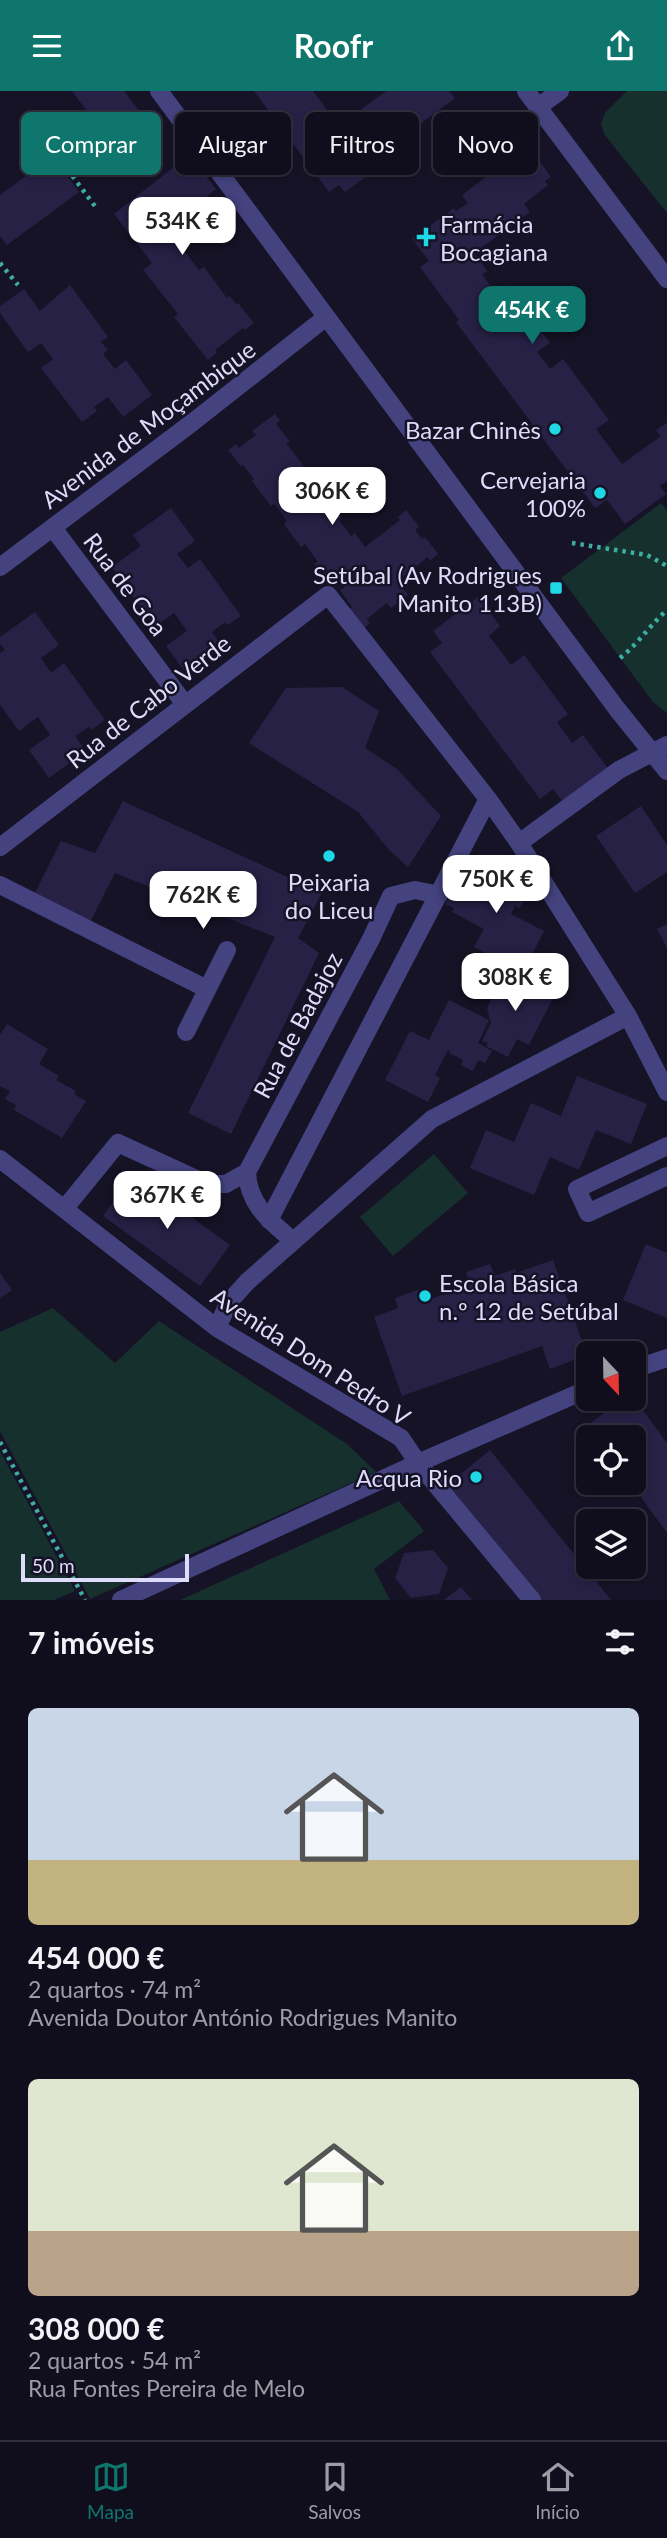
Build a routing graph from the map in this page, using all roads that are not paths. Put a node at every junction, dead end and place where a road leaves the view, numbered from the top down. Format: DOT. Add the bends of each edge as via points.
graph roads {
  1 [pos="159,91"];
  2 [pos="527,91"];
  3 [pos="559,91"];
  4 [pos="538,107"];
  5 [pos="667,279"];
  6 [pos="325,318"];
  7 [pos="53,528"];
  8 [pos="0,567"];
  9 [pos="184,703"];
  10 [pos="660,749"];
  11 [pos="667,771"];
  12 [pos="488,799"];
  13 [pos="519,843"];
  14 [pos="0,847"];
  15 [pos="0,885"];
  16 [pos="439,895"];
  17 [pos="227,950"];
  18 [pos="207,989"];
  19 [pos="628,1016"];
  20 [pos="186,1032"];
  21 [pos="667,1093"];
  22 [pos="667,1146"];
  23 [pos="0,1159"];
  24 [pos="247,1173"];
  25 [pos="667,1176"];
  26 [pos="65,1208"];
  27 [pos="269,1220"];
  28 [pos="292,1240"];
  29 [pos="218,1328"];
  30 [pos="666,1360"];
  31 [pos="646,1366"];
  32 [pos="576,1394"];
  33 [pos="418,1463"];
  34 [pos="121,1600"];
  35 [pos="532,1600"];
  1 -- 6 [label="street"];
  2 -- 4 [label="street"];
  3 -- 4 [label="street"];
  4 -- 5 [label="street"];
  6 -- 7 [label="street, Avenida de Moçambique"];
  6 -- 10 [label="street" via="617,709"];
  7 -- 8 [label="street, Avenida de Moçambique"];
  7 -- 9 [label="street, Rua de Goa"];
  9 -- 12 [label="street, Rua de Cabo Verde" via="328,595"];
  9 -- 14 [label="street, Rua de Cabo Verde"];
  10 -- 11 [label="street"];
  10 -- 13 [label="street" via="620,770"];
  12 -- 13 [label="street"];
  12 -- 16 [label="street"];
  13 -- 19 [label="street"];
  15 -- 18 [label="street"];
  16 -- 24 [label="street, Rua de Badajoz" via="415,890 391,896"];
  16 -- 27 [label="street"];
  17 -- 18 [label="street"];
  18 -- 20 [label="street"];
  19 -- 21 [label="street"];
  19 -- 28 [label="street" via="432,1119"];
  22 -- 25 [label="street" via="577,1189 588,1213"];
  23 -- 26 [label="street, Avenida Dom Pedro V"];
  24 -- 26 [label="street" via="216,1186 118,1143"];
  24 -- 27 [label="street" via="248,1188"];
  26 -- 29 [label="street, Avenida Dom Pedro V"];
  27 -- 28 [label="street"];
  28 -- 29 [label="street" via="234,1295"];
  29 -- 33 [label="street, Avenida Dom Pedro V" via="401,1438"];
  30 -- 31 [label="street"];
  32 -- 33 [label="street"];
  33 -- 34 [label="street"];
  33 -- 35 [label="street, Avenida Dom Pedro V"];
}
